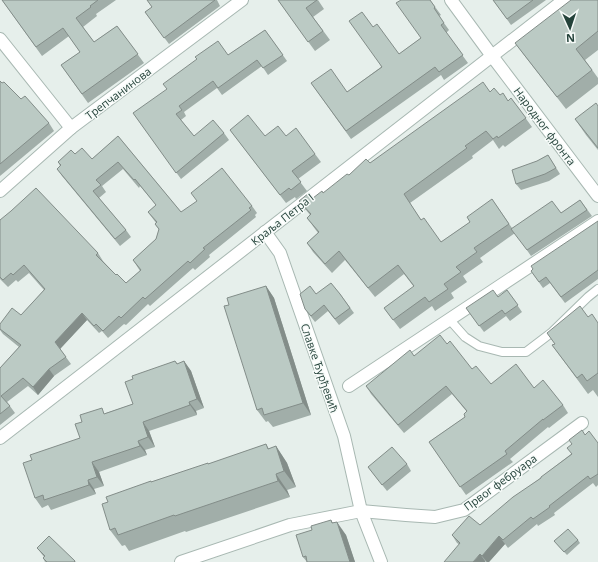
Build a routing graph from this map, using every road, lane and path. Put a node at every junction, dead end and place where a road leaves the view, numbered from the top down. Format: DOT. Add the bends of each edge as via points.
graph roads {
  1 [pos="242,0"];
  2 [pos="451,0"];
  3 [pos="564,0"];
  4 [pos="0,39"];
  5 [pos="492,56"];
  6 [pos="71,128"];
  7 [pos="0,191"];
  8 [pos="598,196"];
  9 [pos="598,220"];
  10 [pos="265,232"];
  11 [pos="598,289"];
  12 [pos="449,319"];
  13 [pos="349,386"];
  14 [pos="582,423"];
  15 [pos="0,438"];
  16 [pos="361,510"];
  17 [pos="181,562"];
  18 [pos="381,562"];
  1 -- 6 [label="street, Трепчанинова"];
  2 -- 5 [label="street, Народног фронта"];
  3 -- 5 [label="street, Краља Петра I"];
  4 -- 6 [label="street"];
  5 -- 8 [label="street, Народног фронта"];
  5 -- 10 [label="street, Краља Петра I"];
  6 -- 7 [label="street, Трепчанинова"];
  9 -- 12 [label="street"];
  10 -- 15 [label="street, Краља Петра I"];
  10 -- 16 [label="street, Славке Ђурђевић" via="280,253 344,436"];
  11 -- 12 [label="lane" via="551,333 526,352 502,352 479,346 465,337"];
  12 -- 13 [label="street"];
  14 -- 16 [label="street, Првог фебруара" via="464,510 435,516"];
  16 -- 17 [label="street" via="290,525"];
  16 -- 18 [label="street, Славке Ђурђевић"];
}
